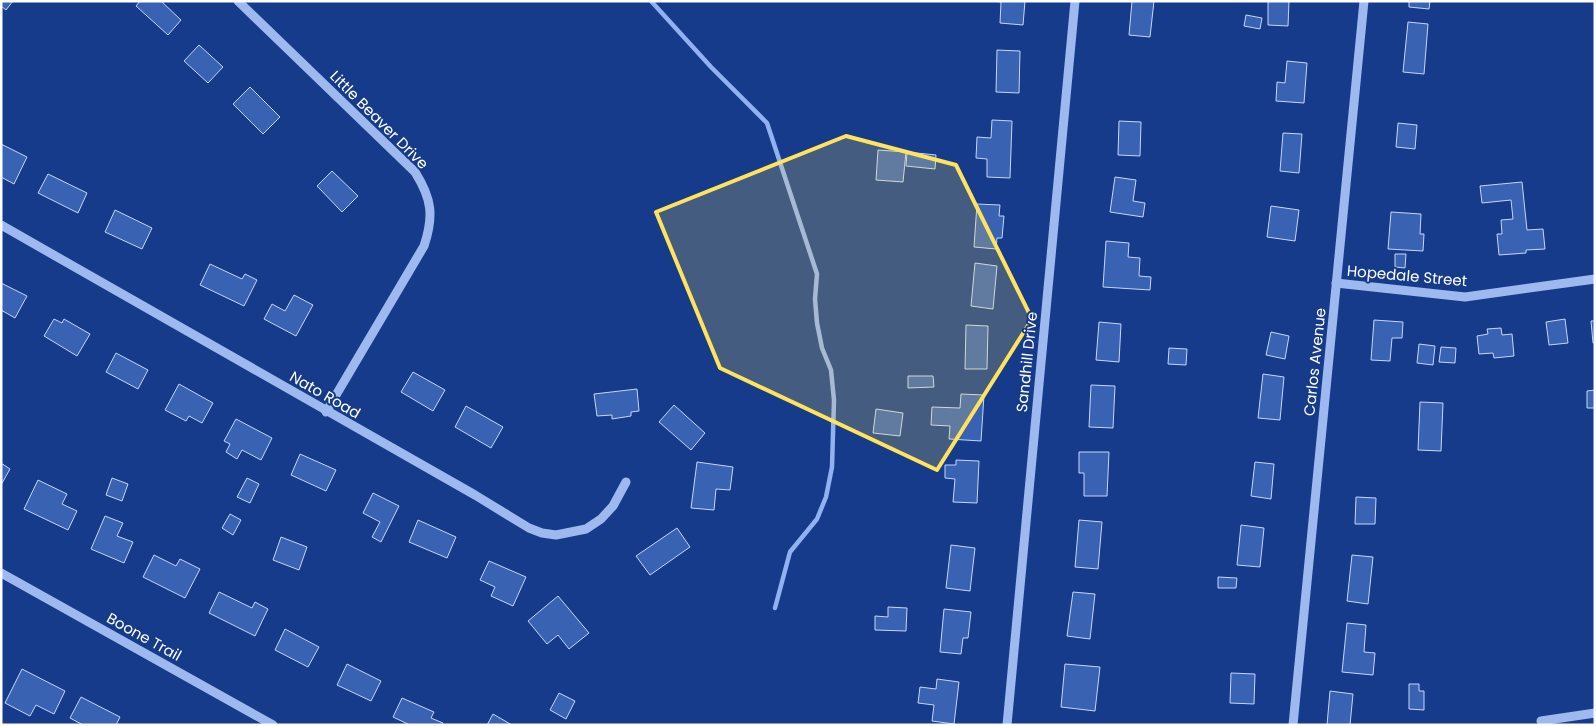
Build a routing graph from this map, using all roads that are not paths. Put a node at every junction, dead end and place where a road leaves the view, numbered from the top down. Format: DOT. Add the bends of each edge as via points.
graph roads {
  1 [pos="238,1"];
  2 [pos="1075,1"];
  3 [pos="1364,1"];
  4 [pos="1,225"];
  5 [pos="1595,279"];
  6 [pos="1336,283"];
  7 [pos="326,412"];
  8 [pos="626,482"];
  9 [pos="1,573"];
  10 [pos="1595,713"];
  11 [pos="1540,721"];
  12 [pos="273,725"];
  13 [pos="1007,725"];
  14 [pos="1293,725"];
  1 -- 7 [label="street, Little Beaver Drive" via="415,172 430,201 430,229 424,246"];
  2 -- 13 [label="street, Sandhill Drive"];
  3 -- 6 [label="street, Carlos Avenue"];
  4 -- 7 [label="street, Nato Road"];
  5 -- 6 [label="street, Hopedale Street" via="1465,297"];
  6 -- 14 [label="street, Carlos Avenue"];
  7 -- 8 [label="street, Nato Road" via="542,533 556,535 586,529 613,506"];
  9 -- 12 [label="street, Boone Trail"];
  10 -- 11 [label="street"];
}
